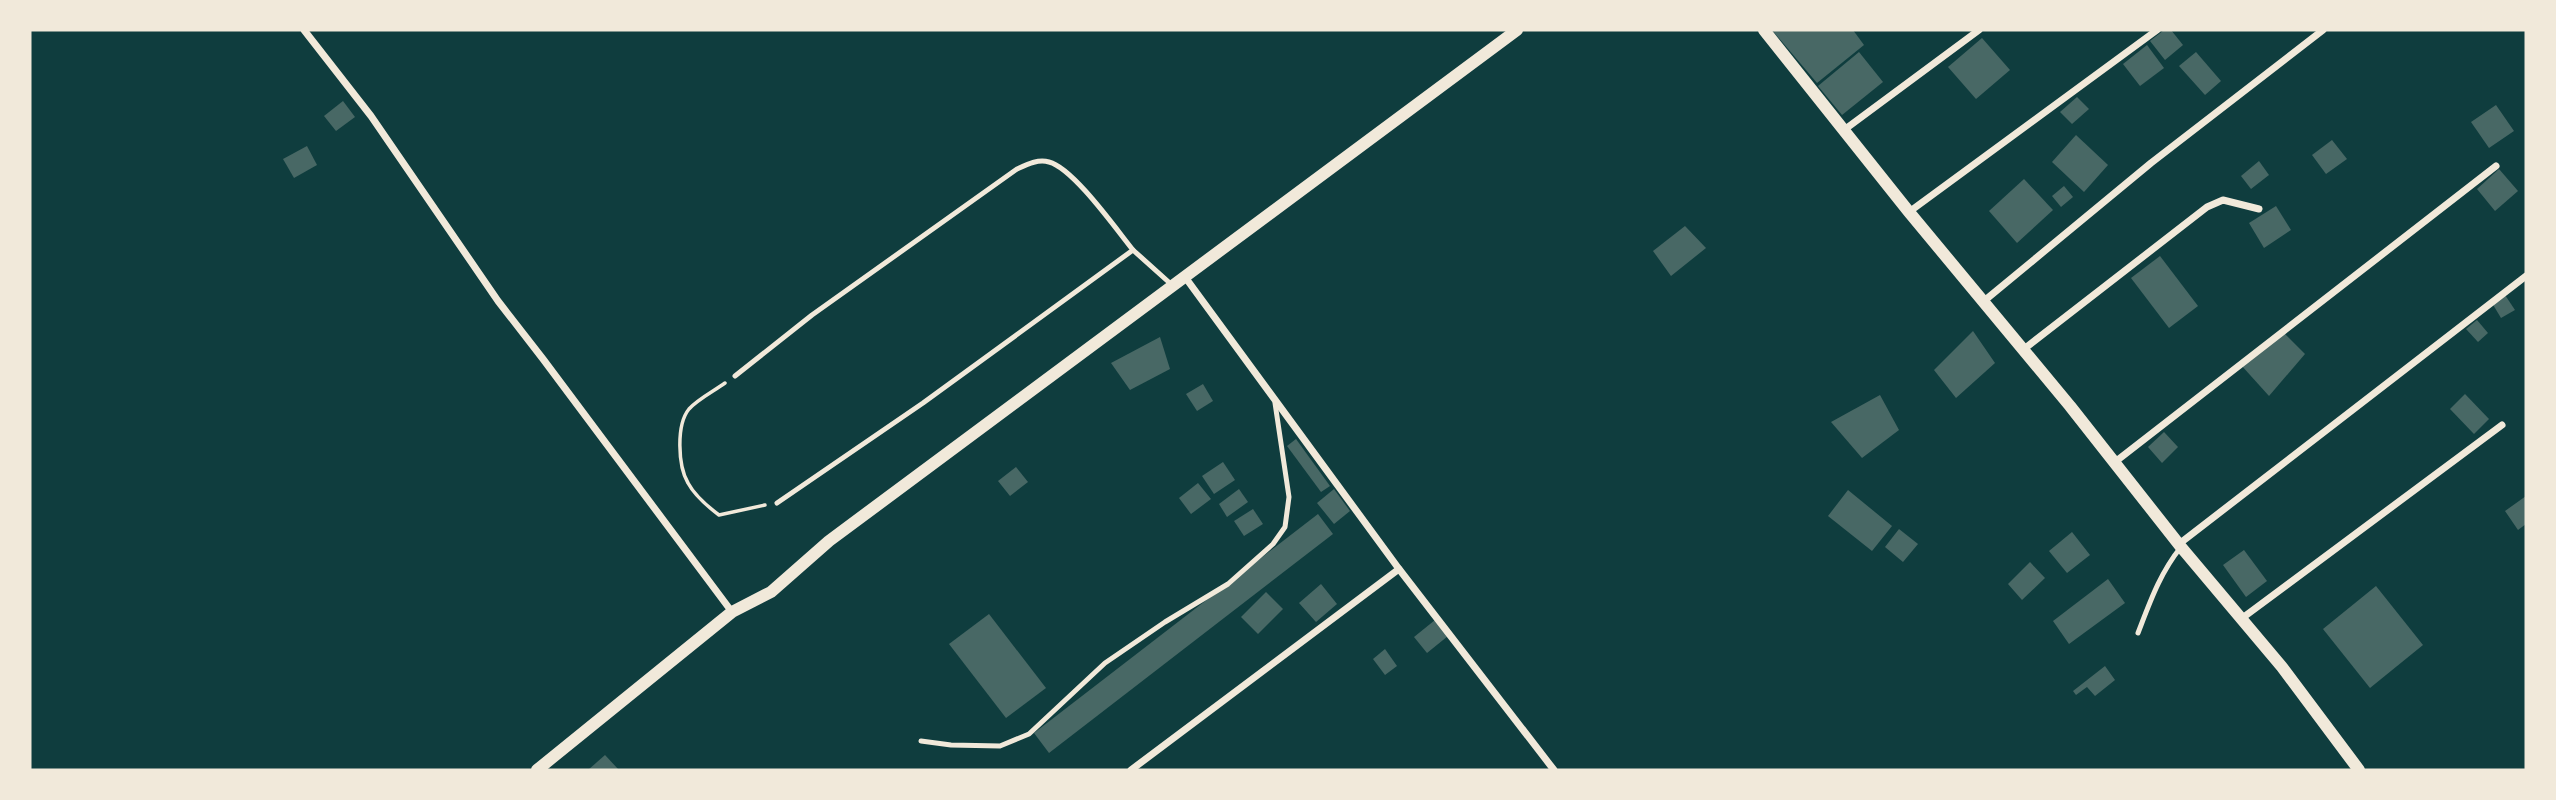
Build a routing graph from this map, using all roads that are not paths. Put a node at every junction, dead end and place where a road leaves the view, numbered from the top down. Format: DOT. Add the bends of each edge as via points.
graph roads {
  1 [pos="304,30"];
  2 [pos="1517,30"];
  3 [pos="1764,30"];
  4 [pos="1979,30"];
  5 [pos="2157,30"];
  6 [pos="2323,30"];
  7 [pos="1844,130"];
  8 [pos="2496,166"];
  9 [pos="2259,209"];
  10 [pos="1909,212"];
  11 [pos="1133,250"];
  12 [pos="2526,276"];
  13 [pos="1185,277"];
  14 [pos="1173,286"];
  15 [pos="1984,301"];
  16 [pos="2024,349"];
  17 [pos="735,376"];
  18 [pos="1274,396"];
  19 [pos="2502,425"];
  20 [pos="2115,462"];
  21 [pos="777,503"];
  22 [pos="2180,545"];
  23 [pos="1399,569"];
  24 [pos="732,612"];
  25 [pos="2241,619"];
  26 [pos="2138,633"];
  27 [pos="921,741"];
  28 [pos="537,770"];
  29 [pos="1131,770"];
  30 [pos="1554,770"];
  31 [pos="2359,770"];
  1 -- 24 [label="street" via="371,116 498,301"];
  2 -- 13 [label="street"];
  3 -- 7 [label="street"];
  4 -- 7 [label="street"];
  5 -- 10 [label="street"];
  6 -- 15 [label="street" via="2151,163"];
  7 -- 10 [label="street"];
  8 -- 20 [label="street"];
  9 -- 16 [label="street" via="2222,200 2207,207"];
  10 -- 15 [label="street"];
  11 -- 14 [label="lane"];
  11 -- 17 [label="lane" via="1067,170 1037,161 1017,169"];
  11 -- 21 [label="lane"];
  12 -- 22 [label="street"];
  13 -- 14 [label="street"];
  13 -- 18 [label="street"];
  14 -- 24 [label="street" via="829,541 771,592"];
  15 -- 16 [label="street"];
  16 -- 20 [label="street"];
  18 -- 23 [label="street"];
  18 -- 27 [label="lane" via="1289,497 1284,527 1273,544 1228,584 1105,663 1029,734 1000,746"];
  19 -- 25 [label="street"];
  20 -- 22 [label="street"];
  22 -- 25 [label="street"];
  22 -- 26 [label="lane" via="2158,582"];
  23 -- 29 [label="street"];
  23 -- 30 [label="street"];
  24 -- 28 [label="street"];
  25 -- 31 [label="street"];
}
